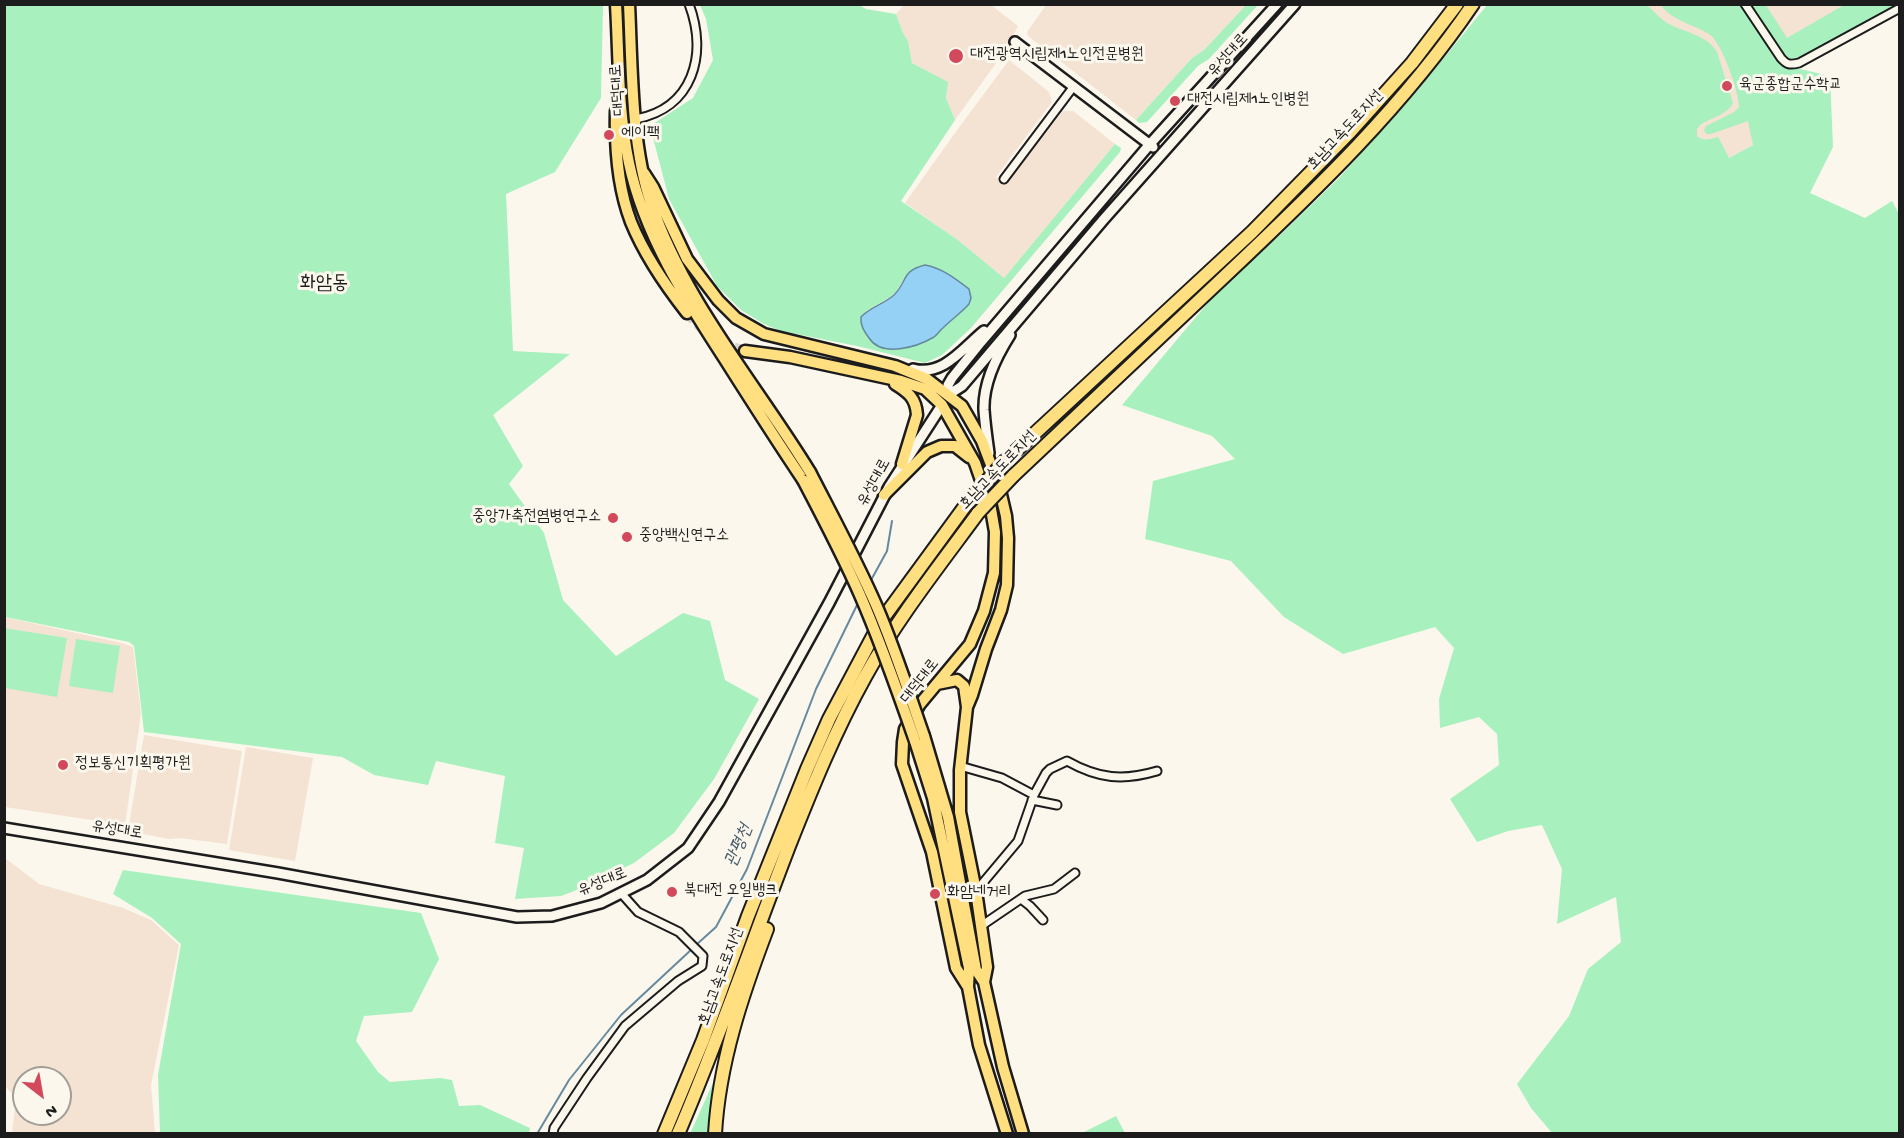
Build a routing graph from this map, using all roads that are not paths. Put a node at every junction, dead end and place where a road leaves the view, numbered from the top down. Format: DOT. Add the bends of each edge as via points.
graph roads {
  1 [pos="616,4"];
  2 [pos="629,4"];
  3 [pos="689,4"];
  4 [pos="1277,4"];
  5 [pos="1295,4"];
  6 [pos="1457,4"];
  7 [pos="1473,4"];
  8 [pos="1745,4"];
  9 [pos="1899,8"];
  10 [pos="1015,42"];
  11 [pos="1074,86"];
  12 [pos="620,87"];
  13 [pos="636,119"];
  14 [pos="1150,144"];
  15 [pos="1161,154"];
  16 [pos="644,173"];
  17 [pos="1004,179"];
  18 [pos="1026,310"];
  19 [pos="687,313"];
  20 [pos="1003,317"];
  21 [pos="746,351"];
  22 [pos="895,366"];
  23 [pos="884,378"];
  24 [pos="945,400"];
  25 [pos="968,448"];
  26 [pos="989,459"];
  27 [pos="975,463"];
  28 [pos="902,464"];
  29 [pos="806,476"];
  30 [pos="884,495"];
  31 [pos="937,684"];
  32 [pos="967,707"];
  33 [pos="919,739"];
  34 [pos="960,766"];
  35 [pos="1157,771"];
  36 [pos="818,774"];
  37 [pos="1033,797"];
  38 [pos="1057,805"];
  39 [pos="4,828"];
  40 [pos="1075,873"];
  41 [pos="976,891"];
  42 [pos="621,893"];
  43 [pos="1021,898"];
  44 [pos="1043,920"];
  45 [pos="981,926"];
  46 [pos="984,982"];
  47 [pos="968,987"];
  48 [pos="553,1134"];
  49 [pos="664,1134"];
  50 [pos="678,1134"];
  51 [pos="715,1134"];
  52 [pos="1007,1134"];
  53 [pos="1023,1134"];
  1 -- 12 [label="main road, 대덕대로"];
  2 -- 13 [label="main road, 대덕대로"];
  3 -- 13 [label="street" via="696,44 688,84 663,111"];
  4 -- 14 [label="main road, 유성대로"];
  5 -- 15 [label="main road, 유성대로"];
  6 -- 49 [label="highway, 호남고속도로지선, bridge" via="1412,63 1260,224 1006,460 971,498 881,621 807,769"];
  7 -- 36 [label="highway, 호남고속도로지선, bridge" via="1438,52 1348,155 978,513 892,631 865,676"];
  8 -- 9 [label="street" via="1780,58 1791,65"];
  10 -- 11 [label="main road"];
  11 -- 14 [label="main road"];
  11 -- 17 [label="street"];
  12 -- 19 [label="main road" via="616,126 625,204 650,258"];
  12 -- 29 [label="main road" via="629,164 658,248 708,334"];
  13 -- 16 [label="main road, 대덕대로"];
  14 -- 15 [label="main road"];
  14 -- 20 [label="main road, 유성대로"];
  15 -- 18 [label="main road, 유성대로"];
  16 -- 22 [label="main road" via="687,258 736,318 764,334"];
  16 -- 29 [label="main road, 대덕대로" via="651,202 693,295"];
  18 -- 24 [label="main road, 유성대로" via="962,386"];
  18 -- 26 [label="main road" via="988,380 984,409"];
  20 -- 22 [label="main road" via="939,367 922,371"];
  20 -- 24 [label="main road, 유성대로" via="952,378"];
  21 -- 23 [label="main road"];
  22 -- 24 [label="main road" via="927,379"];
  23 -- 24 [label="main road" via="925,389"];
  23 -- 28 [label="main road" via="908,392 916,408"];
  24 -- 25 [label="main road, 대덕대로"];
  24 -- 26 [label="main road" via="962,406"];
  24 -- 28 [label="main road, 유성대로"];
  25 -- 26 [label="main road" via="971,439 978,441"];
  25 -- 27 [label="main road, 대덕대로"];
  26 -- 32 [label="main road" via="1006,516 1007,585"];
  27 -- 30 [label="main road" via="955,446 936,448 927,452"];
  27 -- 31 [label="main road, 대덕대로" via="995,532 994,573 970,644"];
  28 -- 30 [label="main road, 유성대로"];
  29 -- 33 [label="main road, bridge" via="861,596"];
  30 -- 42 [label="main road, 유성대로" via="719,802 688,848 647,880"];
  31 -- 32 [label="main road" via="957,680 964,686"];
  31 -- 47 [label="main road, 대덕대로" via="905,729 902,764 932,852 956,968"];
  32 -- 34 [label="main road"];
  33 -- 46 [label="main road" via="948,817 976,970"];
  33 -- 47 [label="main road, 대덕대로" via="969,968"];
  34 -- 37 [label="street" via="1002,778"];
  34 -- 41 [label="main road" via="960,812"];
  35 -- 37 [label="street" via="1135,777 1104,777 1067,761 1050,769"];
  36 -- 50 [label="highway, 호남고속도로지선"];
  36 -- 51 [label="highway" via="819,789 736,1015 719,1087"];
  37 -- 38 [label="street"];
  37 -- 41 [label="street" via="1018,841"];
  39 -- 42 [label="main road, 유성대로" via="278,873 517,918 552,916 601,903"];
  40 -- 43 [label="street" via="1054,890"];
  41 -- 45 [label="main road"];
  42 -- 48 [label="street" via="638,912 679,932 703,956 702,966 625,1026"];
  43 -- 44 [label="street"];
  43 -- 45 [label="street"];
  45 -- 46 [label="main road" via="987,967"];
  46 -- 53 [label="main road"];
  47 -- 52 [label="main road, 대덕대로" via="979,1045"];
}
